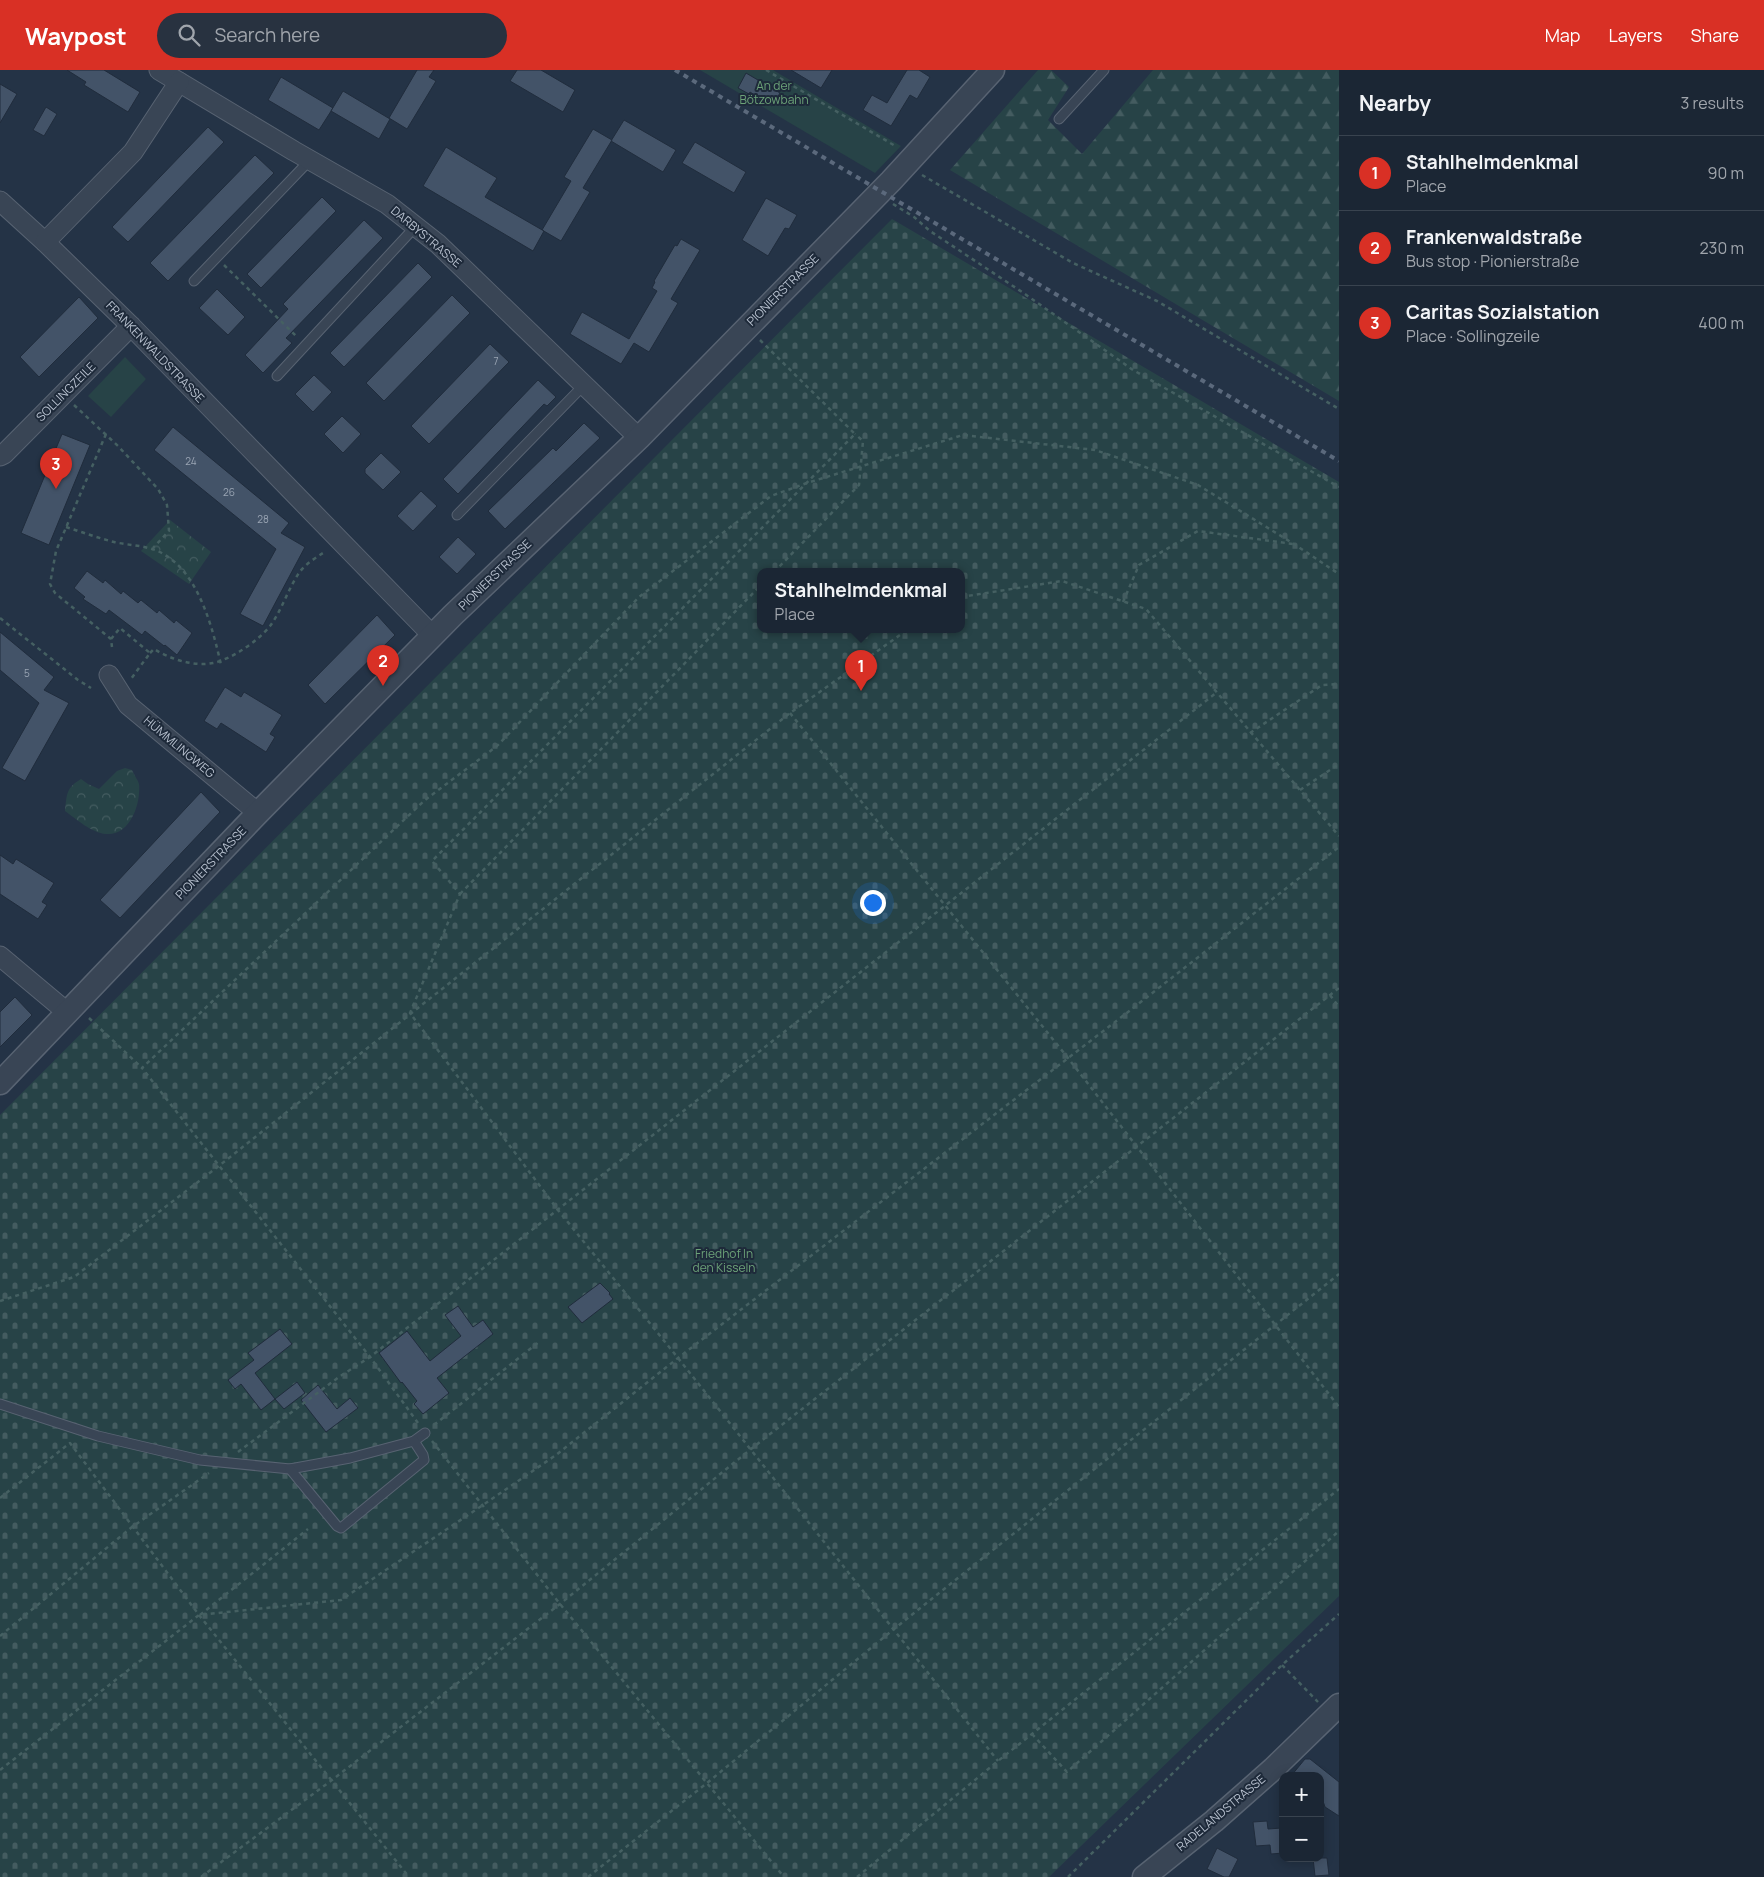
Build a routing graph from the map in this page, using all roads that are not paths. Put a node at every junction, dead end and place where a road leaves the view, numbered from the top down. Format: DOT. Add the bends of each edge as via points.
graph roads {
  1 [pos="159,70"];
  2 [pos="993,70"];
  3 [pos="1104,70"];
  4 [pos="179,82"];
  5 [pos="1058,119"];
  6 [pos="310,160"];
  7 [pos="0,201"];
  8 [pos="415,227"];
  9 [pos="45,242"];
  10 [pos="194,281"];
  11 [pos="132,326"];
  12 [pos="277,376"];
  13 [pos="584,385"];
  14 [pos="639,438"];
  15 [pos="0,456"];
  16 [pos="457,515"];
  17 [pos="433,636"];
  18 [pos="108,675"];
  19 [pos="258,813"];
  20 [pos="0,956"];
  21 [pos="72,1009"];
  22 [pos="0,1083"];
  23 [pos="0,1404"];
  24 [pos="426,1432"];
  25 [pos="414,1441"];
  26 [pos="290,1469"];
  27 [pos="1336,1714"];
  28 [pos="1144,1877"];
  1 -- 4 [label="street, DARBYSTRASSE"];
  2 -- 14 [label="street, PIONIERSTRASSE" via="912,160"];
  3 -- 5 [label="lane"];
  4 -- 6 [label="street, DARBYSTRASSE"];
  4 -- 9 [label="street" via="133,152"];
  6 -- 8 [label="street, DARBYSTRASSE" via="387,204"];
  6 -- 10 [label="lane"];
  7 -- 9 [label="street, FRANKENWALDSTRASSE"];
  8 -- 12 [label="lane"];
  8 -- 13 [label="street, DARBYSTRASSE" via="438,244"];
  9 -- 11 [label="street, FRANKENWALDSTRASSE"];
  11 -- 15 [label="street, SOLLINGZEILE"];
  11 -- 17 [label="street, FRANKENWALDSTRASSE"];
  13 -- 14 [label="street, DARBYSTRASSE"];
  13 -- 16 [label="lane"];
  14 -- 17 [label="street, PIONIERSTRASSE"];
  17 -- 19 [label="street, PIONIERSTRASSE"];
  18 -- 19 [label="street, HÜMMLINGWEG" via="128,705"];
  19 -- 21 [label="street, PIONIERSTRASSE"];
  20 -- 21 [label="street"];
  21 -- 22 [label="street, PIONIERSTRASSE"];
  23 -- 26 [label="lane" via="98,1436 200,1460"];
  24 -- 25 [label="lane"];
  25 -- 26 [label="lane"];
  25 -- 26 [label="lane" via="424,1460 341,1528"];
  27 -- 28 [label="street, RADELANDSTRASSE" via="1214,1821"];
}
